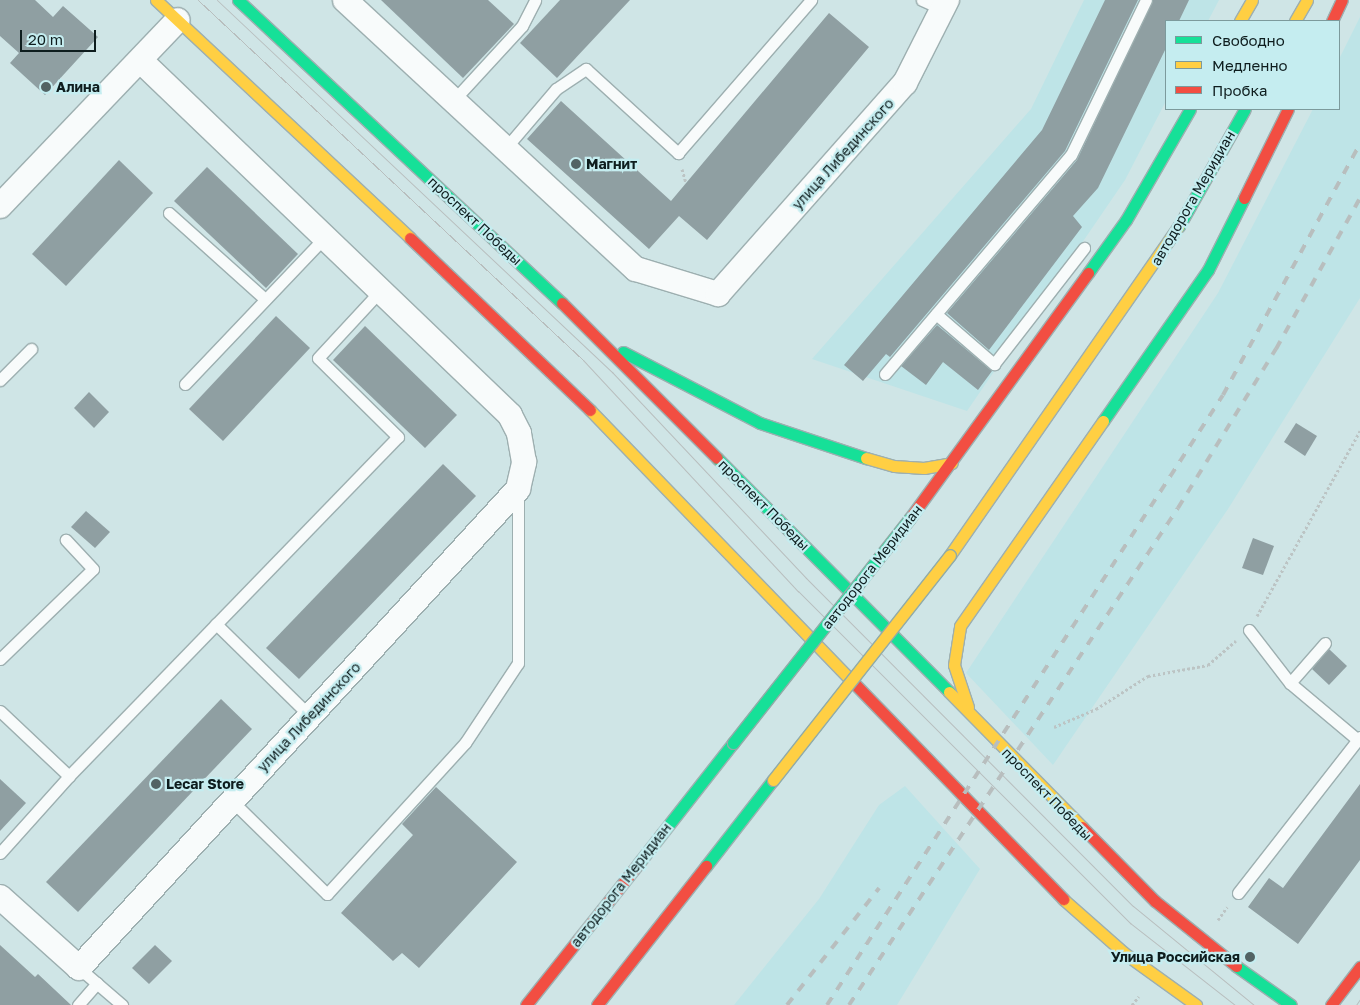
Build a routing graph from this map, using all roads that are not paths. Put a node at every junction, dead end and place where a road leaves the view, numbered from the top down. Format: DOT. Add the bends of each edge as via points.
graph roads {
  1 [pos="156,0"];
  2 [pos="238,0"];
  3 [pos="345,0"];
  4 [pos="535,0"];
  5 [pos="811,0"];
  6 [pos="1146,0"];
  7 [pos="1252,0"];
  8 [pos="1307,0"];
  9 [pos="1342,0"];
  10 [pos="937,3"];
  11 [pos="178,20"];
  12 [pos="1241,20"];
  13 [pos="1296,20"];
  14 [pos="1332,20"];
  15 [pos="141,61"];
  16 [pos="452,102"];
  17 [pos="1189,110"];
  18 [pos="1244,110"];
  19 [pos="1288,110"];
  20 [pos="504,150"];
  21 [pos="0,206"];
  22 [pos="169,213"];
  23 [pos="326,236"];
  24 [pos="1084,248"];
  25 [pos="380,291"];
  26 [pos="265,299"];
  27 [pos="936,314"];
  28 [pos="602,341"];
  29 [pos="31,349"];
  30 [pos="885,374"];
  31 [pos="0,380"];
  32 [pos="185,384"];
  33 [pos="952,463"];
  34 [pos="518,489"];
  35 [pos="66,540"];
  36 [pos="216,624"];
  37 [pos="1249,630"];
  38 [pos="1325,643"];
  39 [pos="0,659"];
  40 [pos="1290,683"];
  41 [pos="0,711"];
  42 [pos="310,716"];
  43 [pos="973,717"];
  44 [pos="1359,738"];
  45 [pos="69,776"];
  46 [pos="232,801"];
  47 [pos="0,853"];
  48 [pos="1238,893"];
  49 [pos="0,897"];
  50 [pos="1360,967"];
  51 [pos="79,968"];
  52 [pos="97,983"];
  53 [pos="78,1005"];
  54 [pos="122,1005"];
  55 [pos="526,1005"];
  56 [pos="597,1005"];
  57 [pos="1196,1005"];
  58 [pos="1292,1005"];
  59 [pos="1331,1005"];
  1 -- 11 [label="main road"];
  2 -- 28 [label="main road, проспект Победы"];
  3 -- 16 [label="street"];
  4 -- 16 [label="lane" via="522,26"];
  5 -- 20 [label="lane" via="678,154 586,69 556,89"];
  6 -- 27 [label="lane" via="1070,155"];
  7 -- 12 [label="main road"];
  8 -- 13 [label="main road"];
  9 -- 14 [label="main road"];
  10 -- 20 [label="street, улица Либединского" via="905,83 718,294 636,269"];
  11 -- 15 [label="street"];
  11 -- 57 [label="main road" via="562,381 1067,903 1124,953"];
  15 -- 21 [label="street"];
  15 -- 23 [label="street"];
  16 -- 20 [label="street"];
  17 -- 33 [label="main road, автодорога Меридиан" via="1126,220"];
  18 -- 56 [label="main road, автодорога Меридиан, bridge" via="1169,244 950,555"];
  19 -- 43 [label="main road" via="1208,270 960,626 954,665"];
  22 -- 26 [label="lane"];
  23 -- 25 [label="street"];
  23 -- 26 [label="lane"];
  24 -- 27 [label="lane" via="994,364"];
  25 -- 34 [label="street" via="510,416 519,433 524,462"];
  25 -- 36 [label="lane" via="318,358 398,437"];
  26 -- 32 [label="lane"];
  27 -- 30 [label="lane"];
  28 -- 33 [label="main road" via="760,423 894,466"];
  28 -- 43 [label="main road, проспект Победы"];
  29 -- 31 [label="lane"];
  33 -- 55 [label="main road, автодорога Меридиан, bridge"];
  34 -- 42 [label="street, улица Либединского"];
  34 -- 46 [label="lane" via="518,664 465,743 327,894"];
  35 -- 39 [label="lane" via="93,569"];
  36 -- 42 [label="lane"];
  36 -- 45 [label="lane"];
  37 -- 40 [label="lane"];
  38 -- 40 [label="lane"];
  40 -- 44 [label="lane"];
  41 -- 45 [label="lane"];
  42 -- 46 [label="street, улица Либединского"];
  43 -- 58 [label="main road, проспект Победы" via="1155,902 1208,946"];
  44 -- 48 [label="lane"];
  45 -- 47 [label="lane"];
  46 -- 51 [label="street, улица Либединского"];
  49 -- 51 [label="street"];
  50 -- 59 [label="main road"];
  51 -- 52 [label="lane"];
  52 -- 53 [label="lane"];
  52 -- 54 [label="lane"];
}
